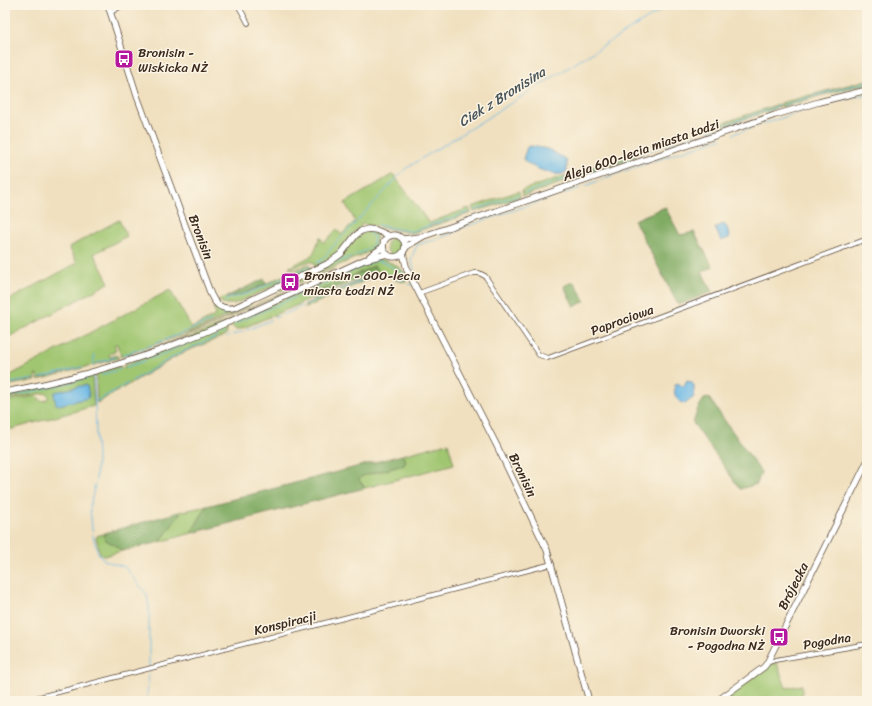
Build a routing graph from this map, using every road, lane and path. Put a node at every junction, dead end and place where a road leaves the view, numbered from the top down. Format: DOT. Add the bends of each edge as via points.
graph roads {
  1 [pos="108,5"];
  2 [pos="123,5"];
  3 [pos="238,5"];
  4 [pos="110,12"];
  5 [pos="248,23"];
  6 [pos="867,90"];
  7 [pos="373,229"];
  8 [pos="390,236"];
  9 [pos="424,236"];
  10 [pos="403,239"];
  11 [pos="867,239"];
  12 [pos="383,244"];
  13 [pos="404,251"];
  14 [pos="387,254"];
  15 [pos="395,258"];
  16 [pos="364,260"];
  17 [pos="407,270"];
  18 [pos="419,294"];
  19 [pos="5,392"];
  20 [pos="867,462"];
  21 [pos="552,564"];
  22 [pos="867,644"];
  23 [pos="767,663"];
  24 [pos="24,701"];
  25 [pos="589,701"];
  26 [pos="717,701"];
  1 -- 4 [label="street, Bronisin"];
  2 -- 4 [label="street"];
  3 -- 5 [label="street"];
  4 -- 7 [label="street, Bronisin" via="140,106 211,295 218,305 225,308 236,307 321,268 338,256 359,232"];
  6 -- 9 [label="street, Aleja 600-lecia miasta Łodzi" via="779,114"];
  7 -- 8 [label="street"];
  7 -- 12 [label="street"];
  8 -- 10 [label="street" via="396,235"];
  8 -- 12 [label="street"];
  9 -- 10 [label="street, Aleja 600-lecia miasta Łodzi"];
  9 -- 13 [label="street, Aleja 600-lecia miasta Łodzi" via="411,243"];
  10 -- 13 [label="street"];
  11 -- 18 [label="street, Paprociowa" via="548,358 539,355 485,276 479,273"];
  12 -- 14 [label="street"];
  12 -- 16 [label="street"];
  13 -- 15 [label="street"];
  13 -- 17 [label="street, Bronisin"];
  14 -- 15 [label="street"];
  14 -- 16 [label="street"];
  15 -- 17 [label="street, Bronisin"];
  16 -- 19 [label="street" via="159,351 82,375"];
  17 -- 18 [label="street, Bronisin"];
  18 -- 21 [label="street, Bronisin" via="500,452"];
  20 -- 23 [label="street, Brójecka"];
  21 -- 24 [label="street, Konspiracji"];
  21 -- 25 [label="street, Bronisin"];
  22 -- 23 [label="street, Pogodna"];
  23 -- 26 [label="street, Brójecka"];
}
